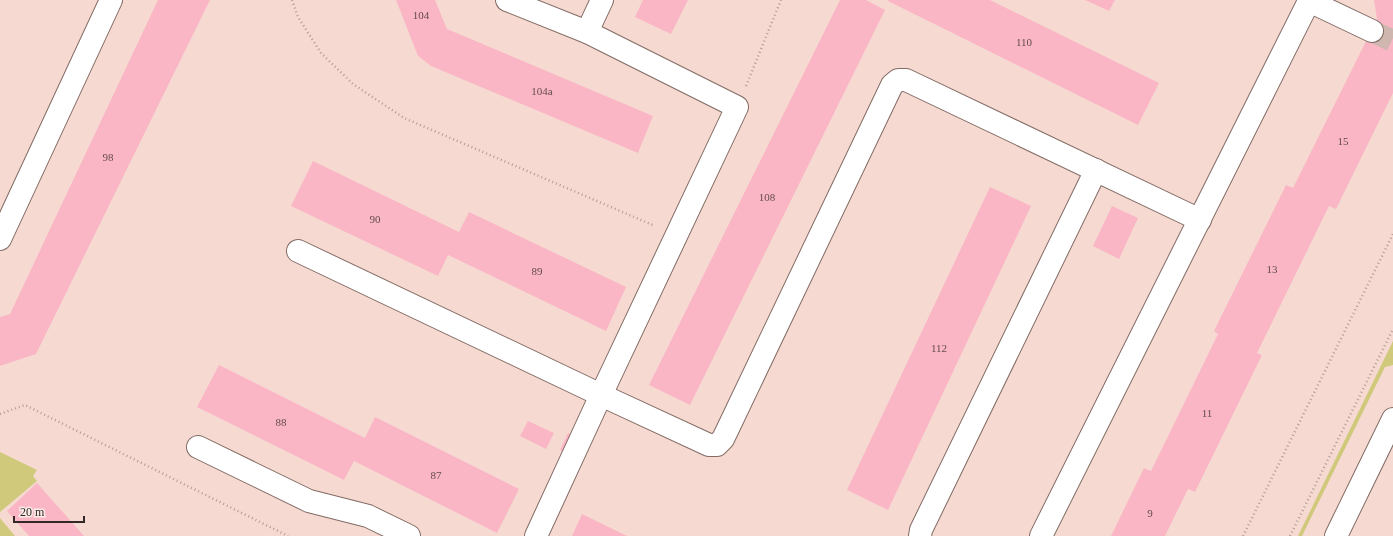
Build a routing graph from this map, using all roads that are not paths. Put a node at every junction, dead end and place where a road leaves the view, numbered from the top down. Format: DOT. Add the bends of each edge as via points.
graph roads {
  1 [pos="111,0"];
  2 [pos="507,0"];
  3 [pos="602,0"];
  4 [pos="1309,1"];
  5 [pos="1372,31"];
  6 [pos="587,32"];
  7 [pos="1096,170"];
  8 [pos="1200,220"];
  9 [pos="0,239"];
  10 [pos="298,251"];
  11 [pos="601,395"];
  12 [pos="1393,419"];
  13 [pos="198,447"];
  14 [pos="409,536"];
  15 [pos="536,536"];
  16 [pos="920,536"];
  17 [pos="1041,536"];
  18 [pos="1336,536"];
  1 -- 9 [label="lane"];
  2 -- 6 [label="lane"];
  3 -- 6 [label="lane"];
  4 -- 5 [label="lane"];
  4 -- 8 [label="lane"];
  6 -- 11 [label="lane" via="737,107"];
  7 -- 8 [label="lane"];
  7 -- 11 [label="lane" via="906,80 898,80 892,85 722,439 716,445 708,444"];
  7 -- 16 [label="lane"];
  8 -- 17 [label="lane"];
  10 -- 11 [label="lane"];
  11 -- 15 [label="lane"];
  12 -- 18 [label="lane"];
  13 -- 14 [label="lane" via="309,501 368,516"];
}
